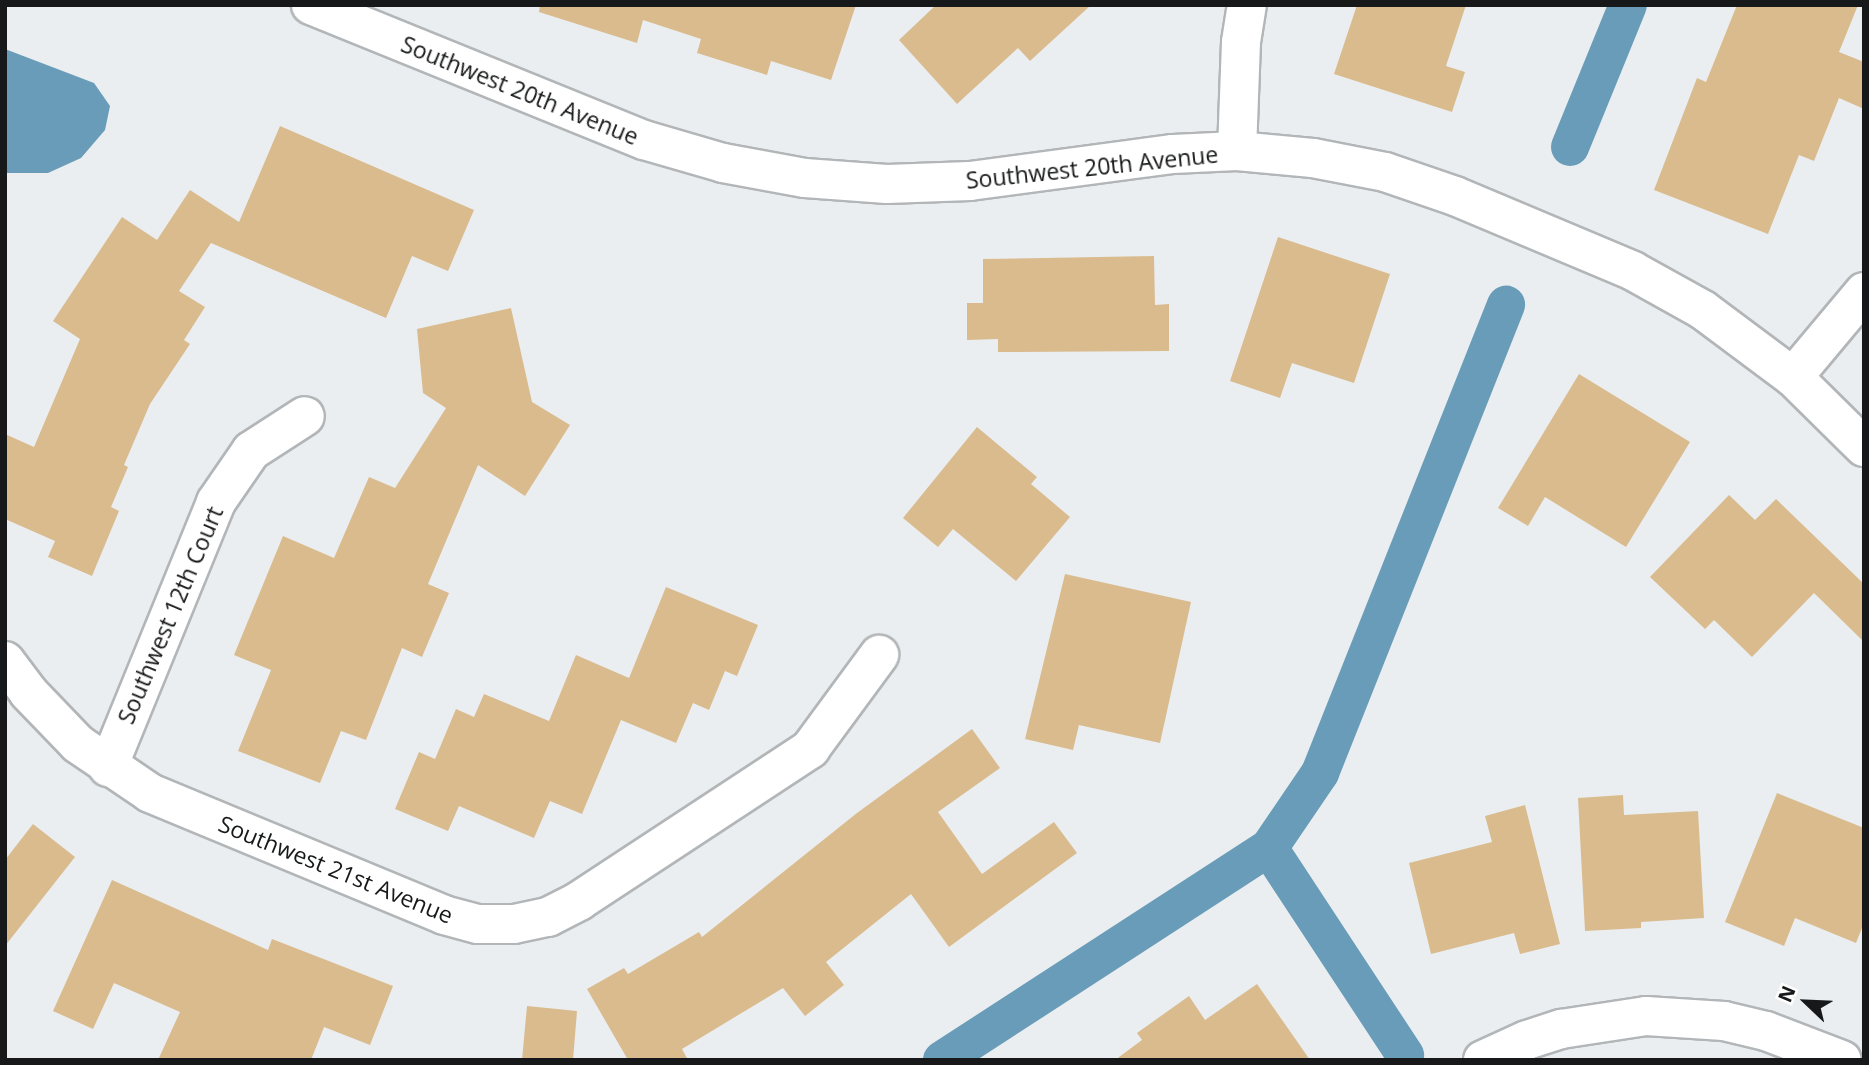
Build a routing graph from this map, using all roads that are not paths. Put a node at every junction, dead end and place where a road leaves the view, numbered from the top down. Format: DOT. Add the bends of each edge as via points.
graph roads {
  1 [pos="311,5"];
  2 [pos="1247,5"];
  3 [pos="1237,151"];
  4 [pos="1864,292"];
  5 [pos="1793,376"];
  6 [pos="305,416"];
  7 [pos="1864,447"];
  8 [pos="879,655"];
  9 [pos="5,661"];
  10 [pos="108,767"];
  11 [pos="1483,1060"];
  12 [pos="1842,1060"];
  1 -- 3 [label="street, Southwest 20th Avenue" via="644,140 723,163 805,178 887,184 970,181 1173,154"];
  2 -- 3 [label="street"];
  3 -- 5 [label="street, Southwest 20th Avenue" via="1313,158 1385,172 1455,195 1633,271 1725,324"];
  4 -- 5 [label="street"];
  5 -- 7 [label="street, Southwest 20th Avenue"];
  6 -- 10 [label="street, Southwest 12th Court" via="251,452 216,502"];
  8 -- 10 [label="street, Southwest 21st Avenue" via="810,749 579,901 548,917 514,925 478,924 444,915 183,808"];
  9 -- 10 [label="street, Southwest 21st Avenue" via="51,719"];
  11 -- 12 [label="street" via="1561,1029 1646,1016 1724,1021 1766,1031"];
}
